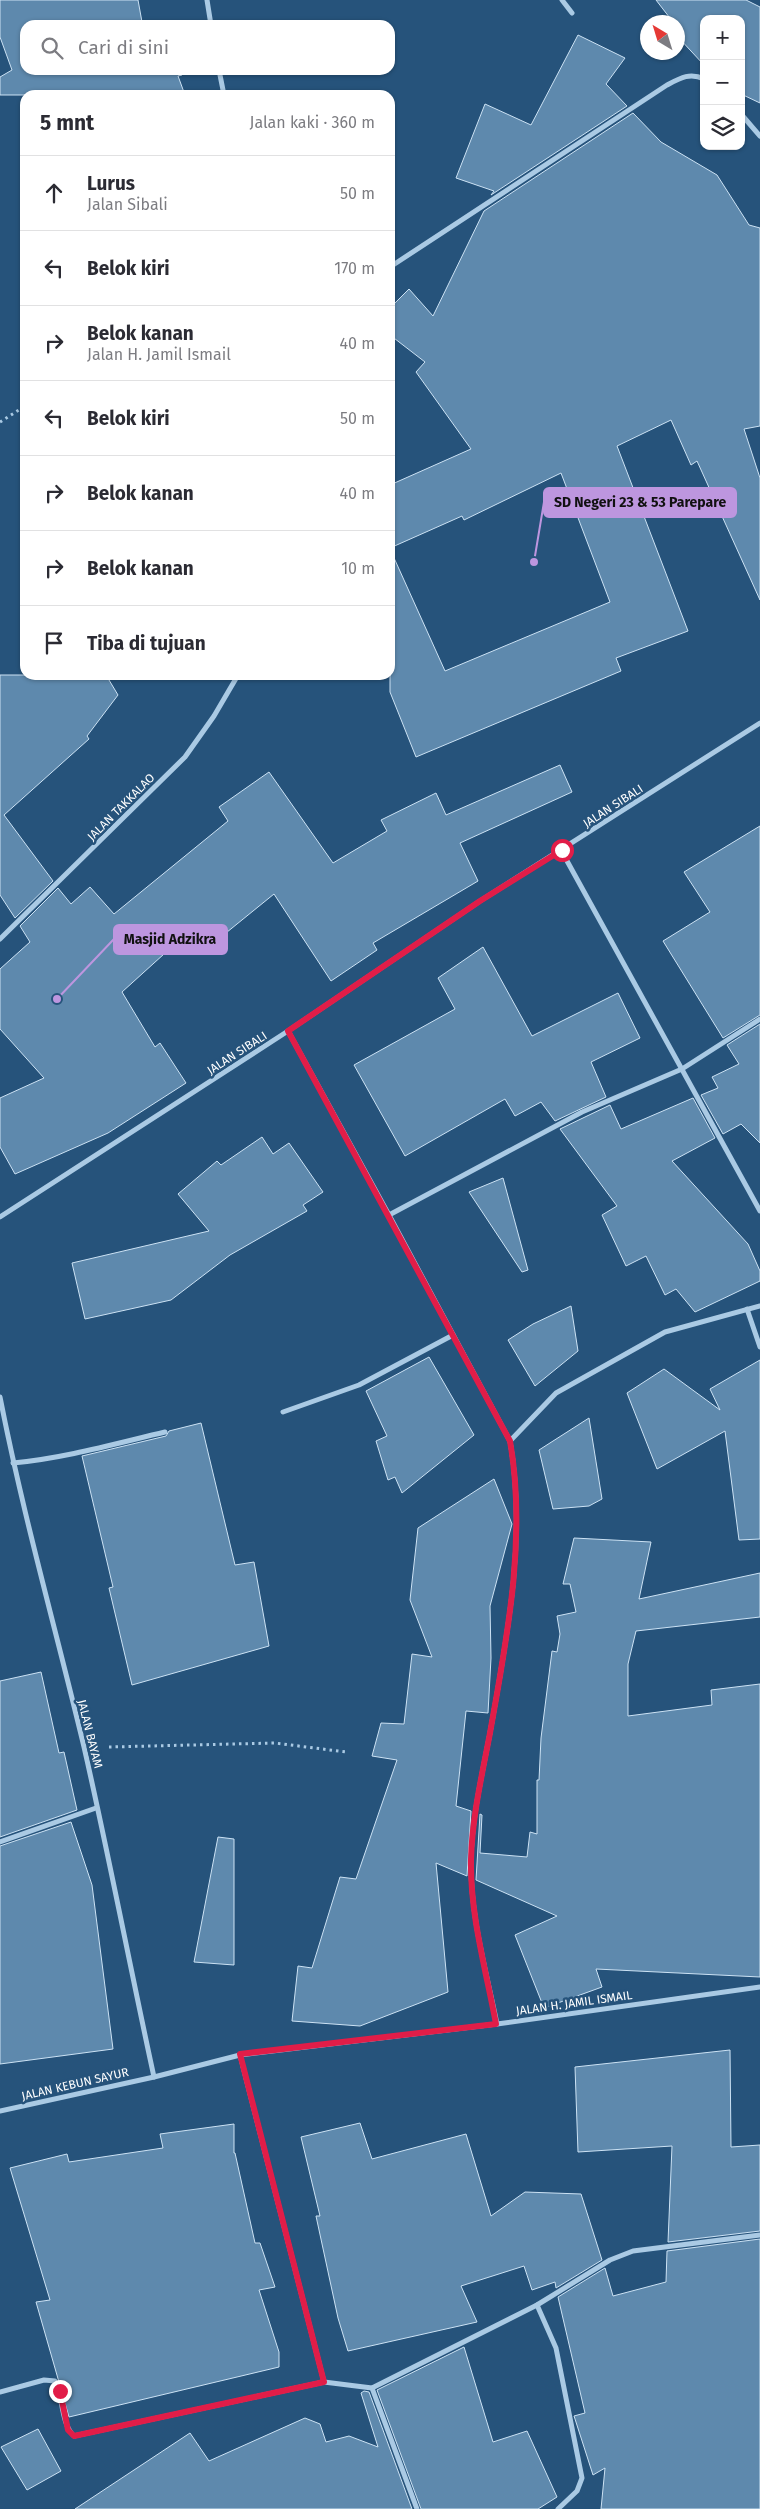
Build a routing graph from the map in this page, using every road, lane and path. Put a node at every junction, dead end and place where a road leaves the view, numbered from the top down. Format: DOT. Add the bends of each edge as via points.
graph roads {
  1 [pos="207,0"];
  2 [pos="562,0"];
  3 [pos="572,13"];
  4 [pos="210,20"];
  5 [pos="220,75"];
  6 [pos="700,78"];
  7 [pos="223,90"];
  8 [pos="745,119"];
  9 [pos="760,136"];
  10 [pos="395,264"];
  11 [pos="20,409"];
  12 [pos="0,422"];
  13 [pos="235,680"];
  14 [pos="760,723"];
  15 [pos="562,850"];
  16 [pos="0,940"];
  17 [pos="760,1019"];
  18 [pos="288,1031"];
  19 [pos="682,1069"];
  20 [pos="760,1211"];
  21 [pos="389,1215"];
  22 [pos="0,1217"];
  23 [pos="760,1306"];
  24 [pos="747,1310"];
  25 [pos="453,1335"];
  26 [pos="760,1347"];
  27 [pos="0,1397"];
  28 [pos="283,1412"];
  29 [pos="165,1432"];
  30 [pos="510,1441"];
  31 [pos="13,1463"];
  32 [pos="84,1747"];
  33 [pos="346,1752"];
  34 [pos="96,1808"];
  35 [pos="0,1842"];
  36 [pos="760,1987"];
  37 [pos="496,2024"];
  38 [pos="240,2054"];
  39 [pos="154,2077"];
  40 [pos="0,2111"];
  41 [pos="760,2235"];
  42 [pos="537,2305"];
  43 [pos="324,2382"];
  44 [pos="372,2388"];
  45 [pos="0,2392"];
  46 [pos="417,2509"];
  47 [pos="558,2509"];
  1 -- 4 [label="street"];
  2 -- 3 [label="street"];
  5 -- 7 [label="street"];
  6 -- 10 [label="street" via="682,76 667,85"];
  8 -- 9 [label="street"];
  11 -- 12 [label="path"];
  13 -- 16 [label="street, JALAN TAKKALAO" via="185,757"];
  14 -- 15 [label="street, JALAN SIBALI"];
  15 -- 18 [label="street, JALAN SIBALI" via="480,901"];
  15 -- 19 [label="street"];
  17 -- 19 [label="street"];
  18 -- 21 [label="street"];
  18 -- 22 [label="street, JALAN SIBALI"];
  19 -- 20 [label="street"];
  19 -- 21 [label="street" via="582,1112"];
  21 -- 25 [label="street"];
  23 -- 24 [label="street"];
  24 -- 26 [label="street"];
  24 -- 30 [label="street" via="665,1332 556,1393"];
  25 -- 28 [label="street" via="359,1385"];
  25 -- 30 [label="street"];
  27 -- 31 [label="street, JALAN BAYAM"];
  29 -- 31 [label="street" via="70,1455"];
  30 -- 37 [label="street" via="516,1477 515,1554 504,1653 477,1800 471,1860 474,1907"];
  31 -- 32 [label="street, JALAN BAYAM"];
  32 -- 33 [label="path" via="275,1743"];
  32 -- 34 [label="street, JALAN BAYAM"];
  34 -- 35 [label="street"];
  34 -- 39 [label="street, JALAN BAYAM"];
  36 -- 37 [label="street, JALAN H. JAMIL ISMAIL"];
  37 -- 38 [label="street, JALAN H. JAMIL ISMAIL"];
  38 -- 39 [label="street, JALAN H. JAMIL ISMAIL"];
  38 -- 43 [label="street"];
  39 -- 40 [label="street, JALAN KEBUN SAYUR"];
  41 -- 42 [label="street" via="633,2251 610,2260"];
  42 -- 44 [label="street"];
  42 -- 47 [label="street" via="556,2348 582,2478 577,2491"];
  43 -- 44 [label="street"];
  43 -- 45 [label="street" via="74,2436 68,2430 55,2381 44,2380"];
  44 -- 46 [label="street"];
}
